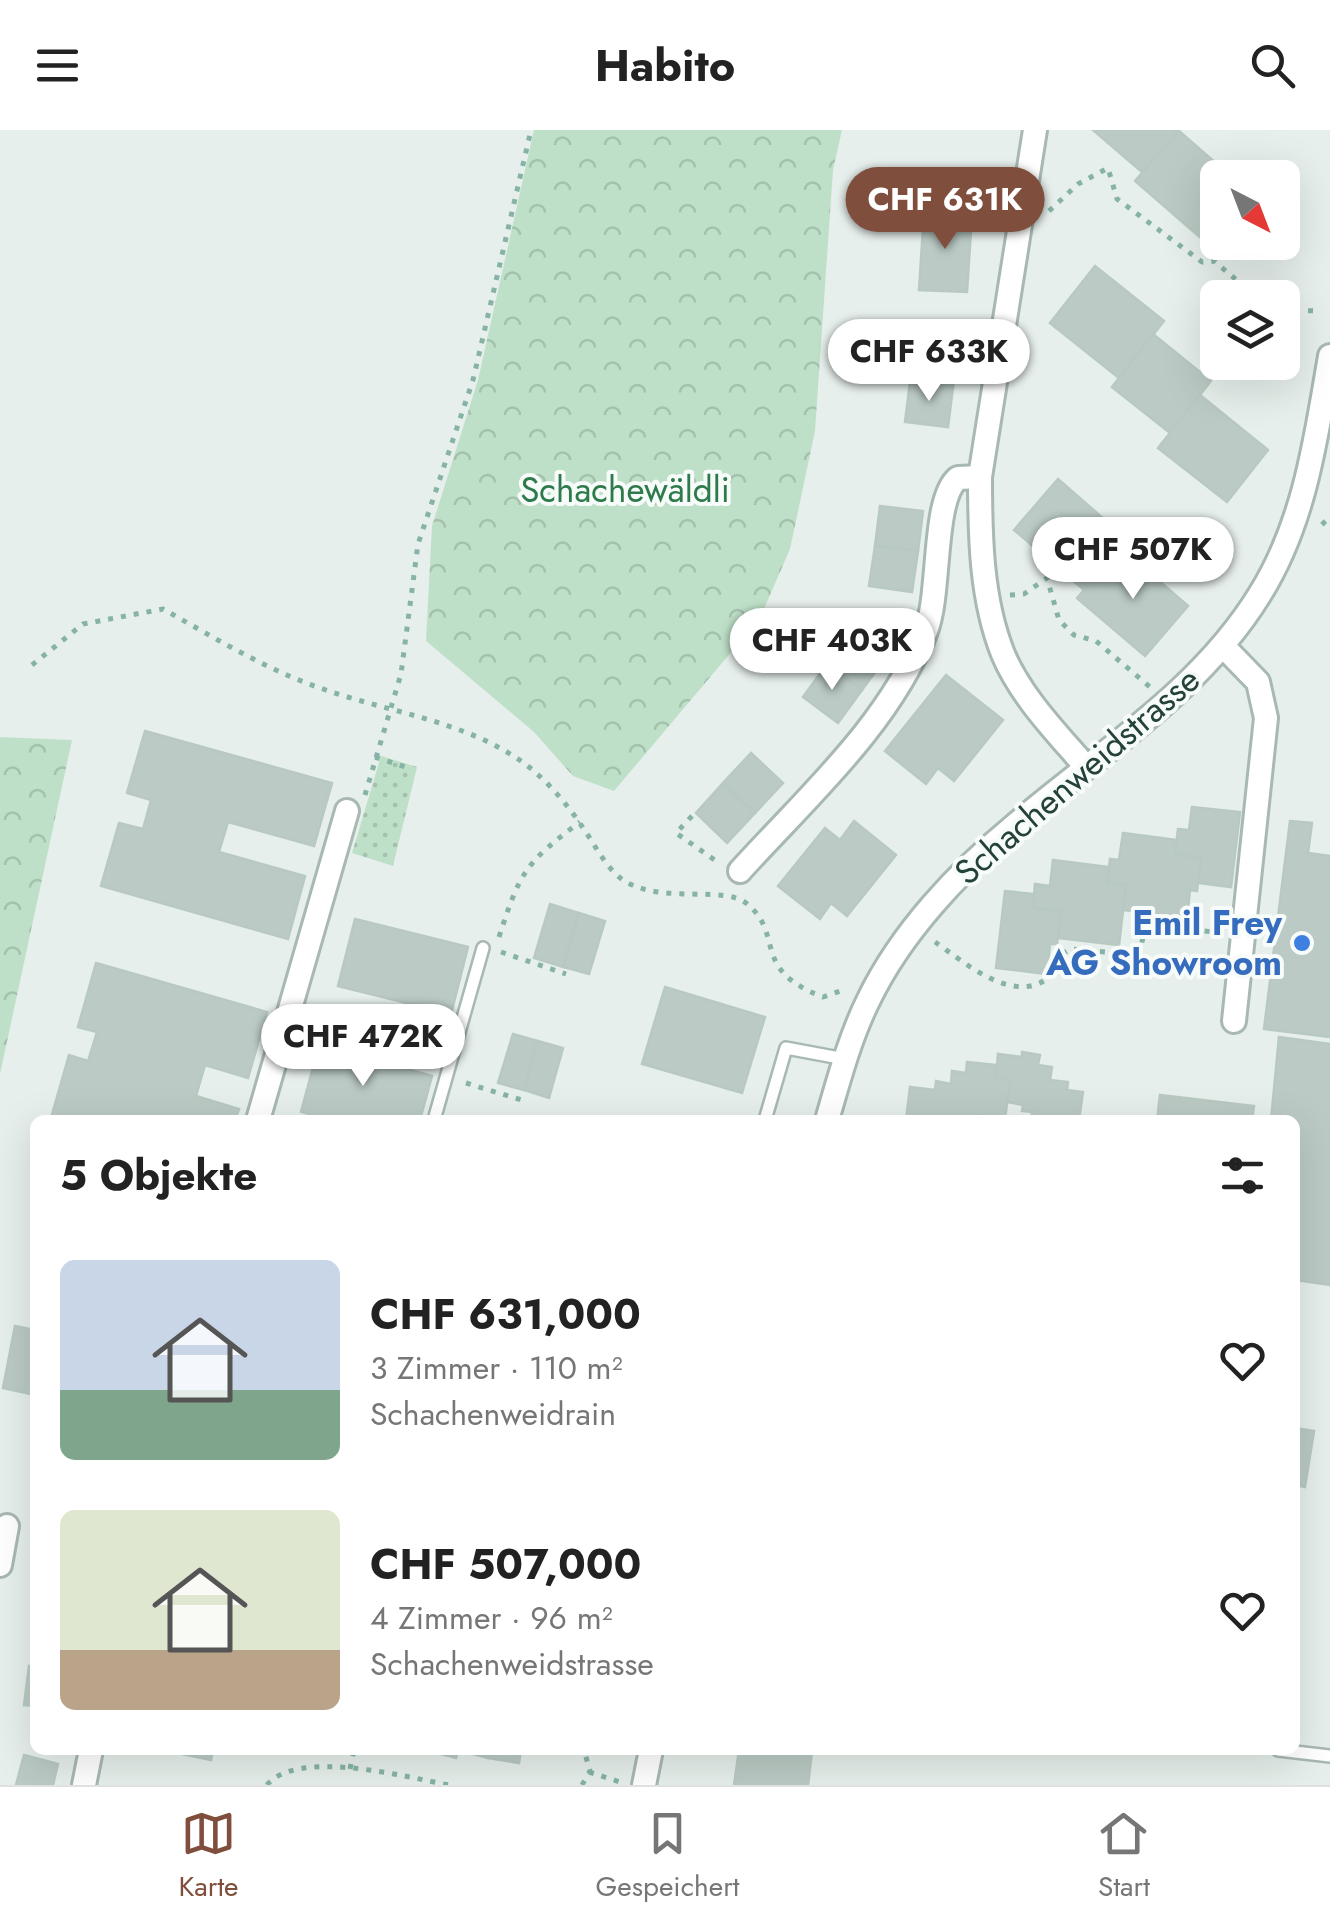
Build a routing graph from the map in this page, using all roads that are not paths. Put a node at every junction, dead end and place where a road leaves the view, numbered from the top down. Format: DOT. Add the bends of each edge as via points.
graph roads {
  1 [pos="1035,130"];
  2 [pos="1330,356"];
  3 [pos="1323,447"];
  4 [pos="980,478"];
  5 [pos="1224,646"];
  6 [pos="1086,768"];
  7 [pos="356,803"];
  8 [pos="740,870"];
  9 [pos="483,948"];
  10 [pos="1234,1021"];
  11 [pos="845,1059"];
  12 [pos="260,1115"];
  13 [pos="435,1115"];
  14 [pos="766,1115"];
  15 [pos="828,1115"];
  16 [pos="7,1526"];
  17 [pos="0,1566"];
  18 [pos="1300,1753"];
  19 [pos="90,1755"];
  20 [pos="649,1755"];
  21 [pos="1330,1756"];
  22 [pos="634,1784"];
  23 [pos="84,1785"];
  1 -- 4 [label="street"];
  2 -- 3 [label="street, Schachenweidstrasse"];
  3 -- 5 [label="street, Schachenweidstrasse" via="1280,559"];
  4 -- 6 [label="street" via="980,534 1003,654 1027,697"];
  4 -- 8 [label="street" via="958,478 944,492 937,587 928,626 901,682 842,760"];
  5 -- 6 [label="street, Schachenweidstrasse"];
  5 -- 10 [label="street, Schachenweidstrasse" via="1258,682 1266,718"];
  6 -- 11 [label="street, Schachenweidstrasse" via="970,865 922,919 870,996"];
  7 -- 12 [label="street"];
  9 -- 13 [label="lane"];
  11 -- 14 [label="lane" via="786,1048"];
  11 -- 15 [label="street, Schachenweidstrasse"];
  16 -- 17 [label="street"];
  18 -- 21 [label="lane"];
  19 -- 23 [label="street"];
  20 -- 22 [label="street"];
}
